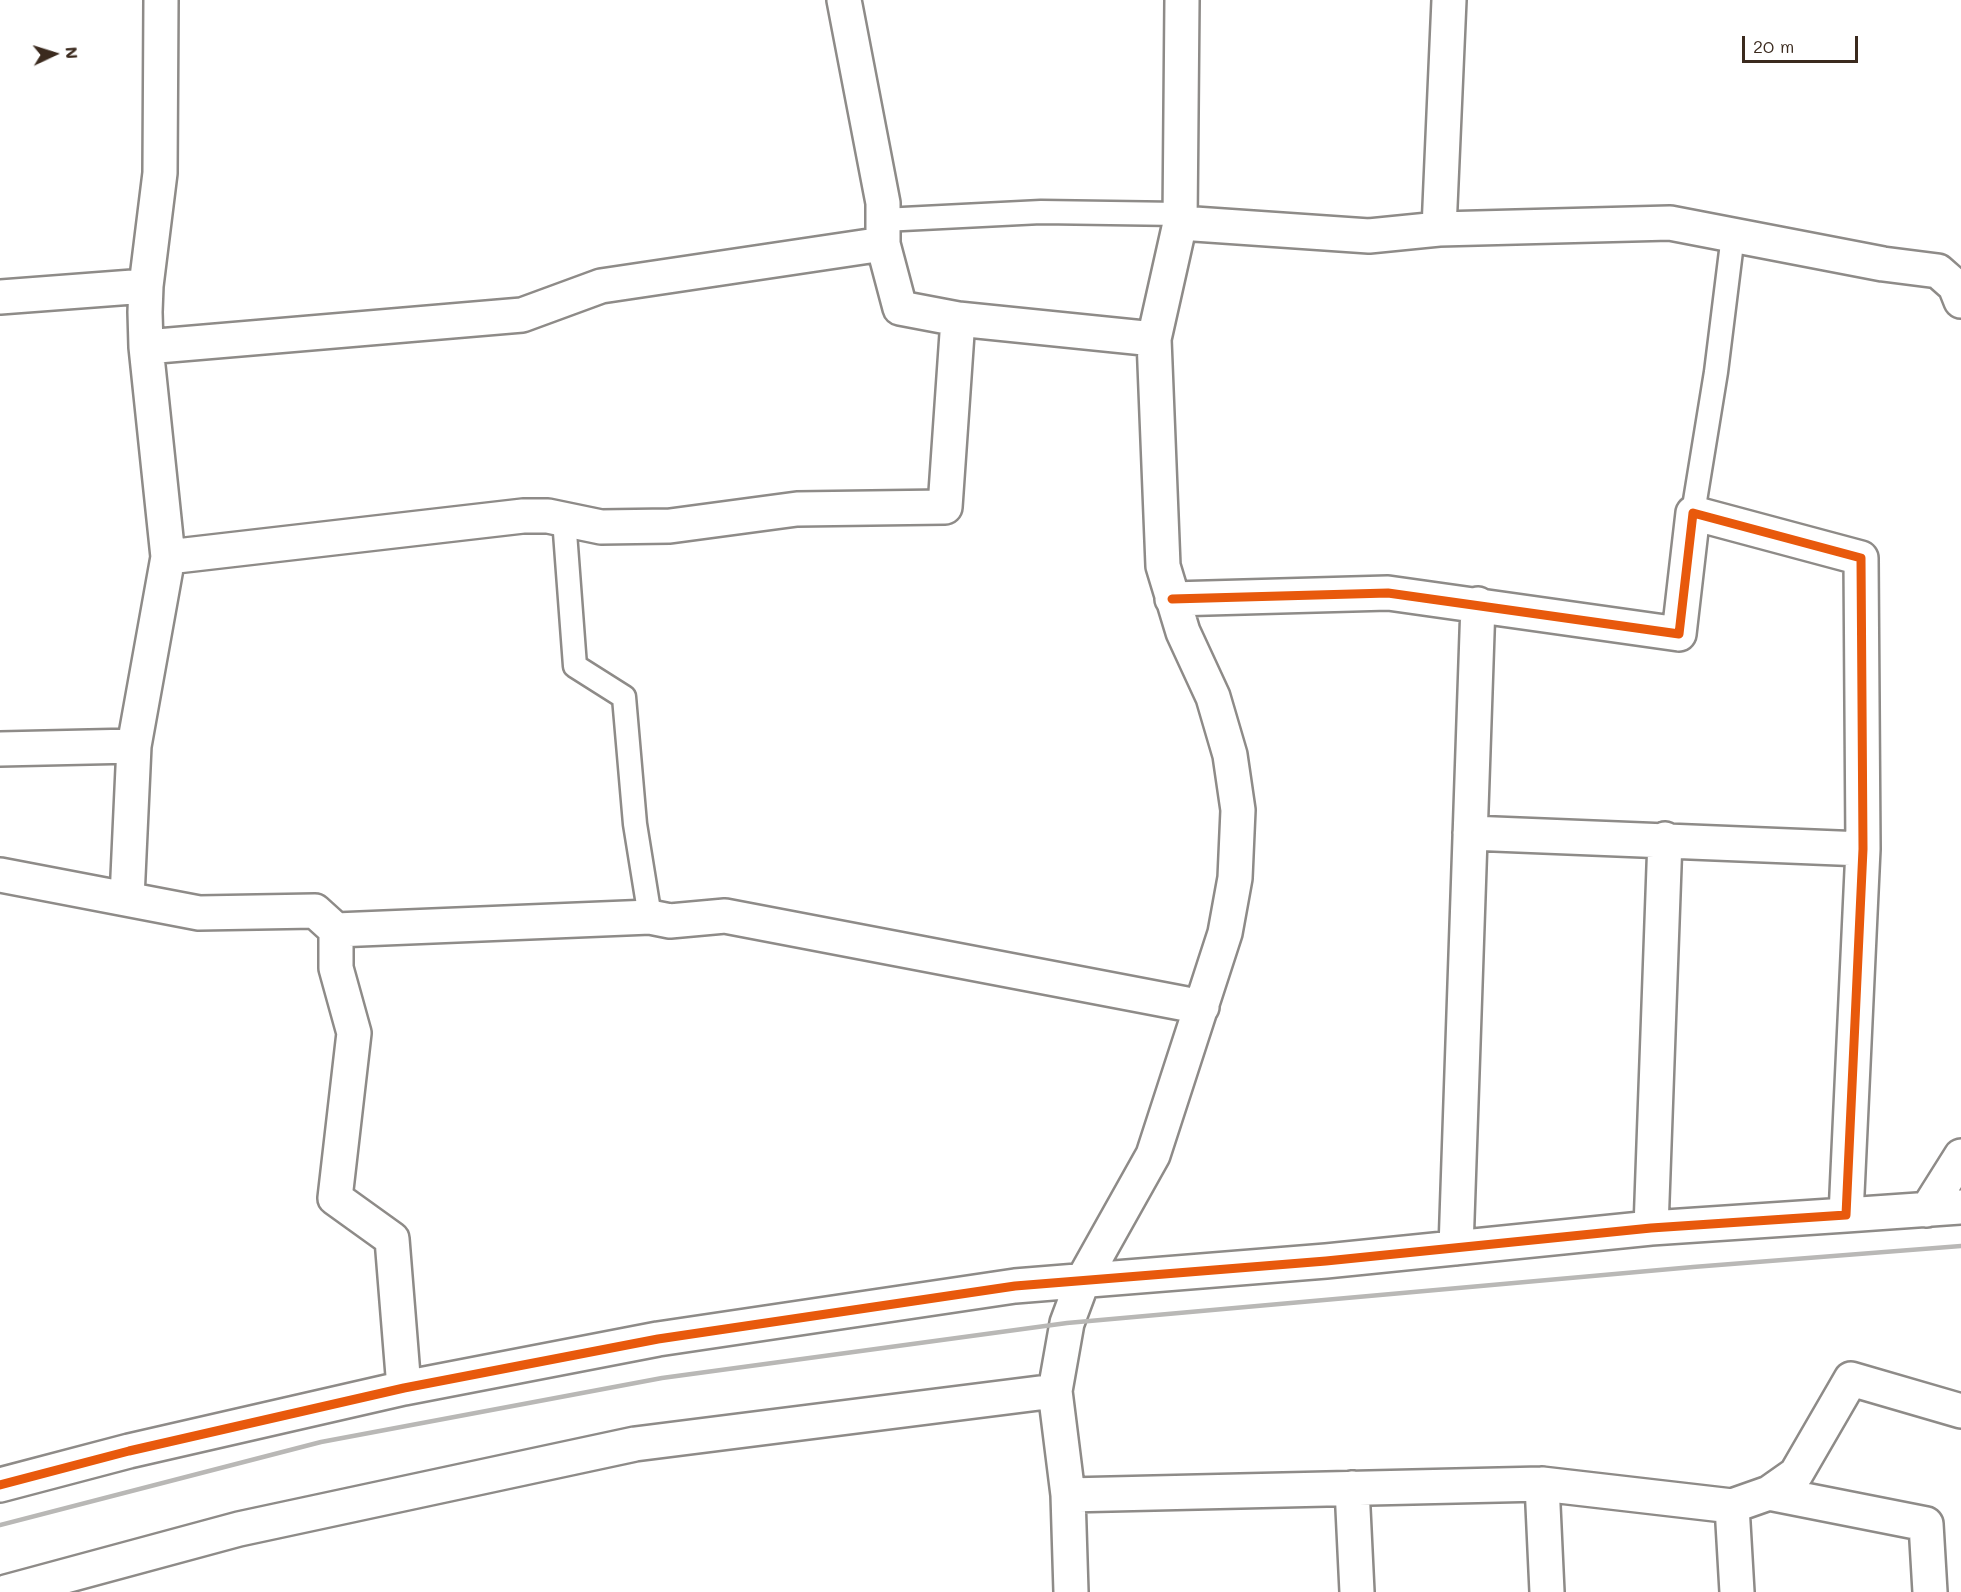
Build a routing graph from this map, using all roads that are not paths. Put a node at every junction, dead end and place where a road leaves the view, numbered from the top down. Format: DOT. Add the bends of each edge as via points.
graph roads {
  1 [pos="162,0"];
  2 [pos="844,0"];
  3 [pos="1182,0"];
  4 [pos="1449,0"];
  5 [pos="1180,219"];
  6 [pos="1439,229"];
  7 [pos="883,232"];
  8 [pos="1733,235"];
  9 [pos="146,286"];
  10 [pos="1959,291"];
  11 [pos="0,297"];
  12 [pos="958,319"];
  13 [pos="1154,339"];
  14 [pos="146,347"];
  15 [pos="1693,513"];
  16 [pos="564,519"];
  17 [pos="168,557"];
  18 [pos="1172,599"];
  19 [pos="1478,604"];
  20 [pos="134,746"];
  21 [pos="0,749"];
  22 [pos="1470,833"];
  23 [pos="1665,840"];
  24 [pos="1863,849"];
  25 [pos="0,875"];
  26 [pos="127,898"];
  27 [pos="650,917"];
  28 [pos="336,930"];
  29 [pos="1202,1007"];
  30 [pos="1961,1156"];
  31 [pos="1961,1207"];
  32 [pos="1927,1210"];
  33 [pos="1846,1215"];
  34 [pos="1651,1228"];
  35 [pos="1456,1248"];
  36 [pos="1083,1280"];
  37 [pos="404,1388"];
  38 [pos="1055,1391"];
  39 [pos="1961,1411"];
  40 [pos="1542,1484"];
  41 [pos="0,1485"];
  42 [pos="1352,1488"];
  43 [pos="1769,1493"];
  44 [pos="1068,1495"];
  45 [pos="1732,1506"];
  46 [pos="6,1592"];
  47 [pos="1071,1592"];
  48 [pos="1357,1592"];
  49 [pos="1547,1592"];
  50 [pos="1737,1592"];
  51 [pos="1930,1592"];
  1 -- 9 [label="street" via="160,173"];
  2 -- 7 [label="street" via="883,203"];
  3 -- 5 [label="street"];
  4 -- 6 [label="street"];
  5 -- 6 [label="street" via="1369,236"];
  5 -- 7 [label="lane" via="1041,212"];
  5 -- 13 [label="street"];
  6 -- 8 [label="street" via="1670,223"];
  7 -- 12 [label="street" via="900,308"];
  7 -- 14 [label="street" via="601,286 522,315"];
  8 -- 10 [label="street" via="1938,271"];
  8 -- 15 [label="lane"];
  9 -- 11 [label="street"];
  9 -- 14 [label="street"];
  12 -- 13 [label="street"];
  12 -- 16 [label="street" via="945,507 797,509 670,526 601,527"];
  13 -- 18 [label="street" via="1163,566"];
  14 -- 17 [label="street"];
  15 -- 19 [label="street" via="1679,634"];
  15 -- 24 [label="street" via="1861,558"];
  16 -- 17 [label="street" via="523,516"];
  16 -- 27 [label="lane" via="575,666 624,697 635,824"];
  17 -- 20 [label="street"];
  18 -- 19 [label="street" via="1388,593"];
  18 -- 29 [label="street" via="1213,697 1230,755 1238,810 1235,878 1225,933"];
  19 -- 22 [label="street"];
  20 -- 21 [label="street"];
  20 -- 26 [label="street"];
  22 -- 23 [label="street"];
  22 -- 35 [label="street"];
  23 -- 24 [label="street"];
  23 -- 34 [label="street"];
  24 -- 33 [label="street"];
  25 -- 26 [label="street"];
  26 -- 28 [label="street" via="199,913 315,911"];
  27 -- 28 [label="street"];
  27 -- 29 [label="street" via="670,921 725,916"];
  28 -- 37 [label="street" via="336,968 354,1033 335,1198 392,1239"];
  29 -- 36 [label="street" via="1153,1155"];
  30 -- 32 [label="street"];
  31 -- 32 [label="street"];
  32 -- 33 [label="street"];
  33 -- 34 [label="street"];
  34 -- 35 [label="street"];
  35 -- 36 [label="street"];
  36 -- 37 [label="street" via="1015,1286 657,1339"];
  36 -- 38 [label="street" via="1067,1323"];
  37 -- 41 [label="street"];
  38 -- 44 [label="street"];
  38 -- 46 [label="street" via="635,1444 239,1529"];
  39 -- 43 [label="street" via="1851,1379 1796,1474"];
  40 -- 42 [label="street"];
  40 -- 45 [label="street"];
  40 -- 49 [label="street"];
  42 -- 44 [label="street"];
  42 -- 48 [label="street"];
  43 -- 45 [label="street"];
  43 -- 51 [label="street" via="1926,1524"];
  44 -- 47 [label="street"];
  45 -- 50 [label="street"];
}
